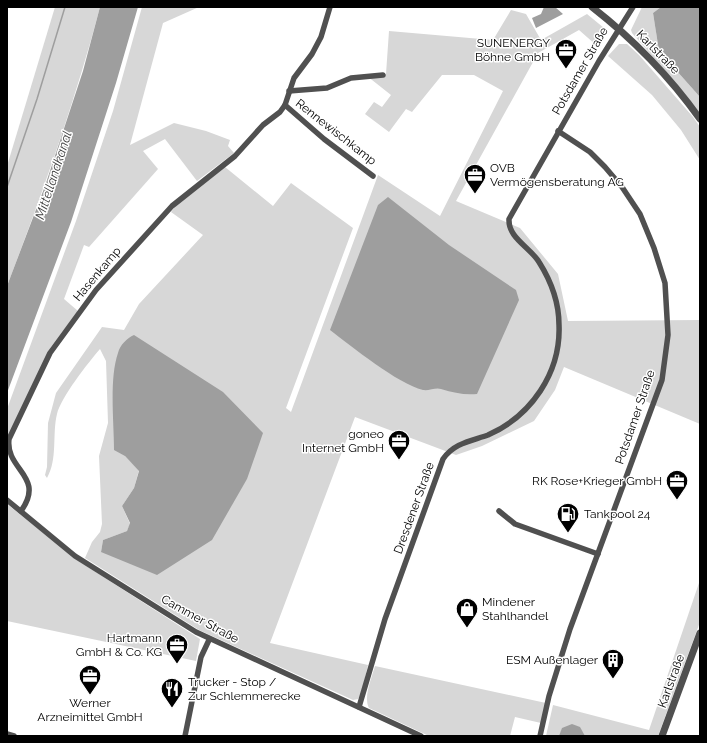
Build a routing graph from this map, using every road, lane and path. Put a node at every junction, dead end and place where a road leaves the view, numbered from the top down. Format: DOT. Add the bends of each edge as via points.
graph roads {
  1 [pos="330,7"];
  2 [pos="592,7"];
  3 [pos="633,7"];
  4 [pos="618,28"];
  5 [pos="383,75"];
  6 [pos="289,91"];
  7 [pos="285,105"];
  8 [pos="700,119"];
  9 [pos="558,131"];
  10 [pos="374,176"];
  11 [pos="7,500"];
  12 [pos="21,511"];
  13 [pos="499,511"];
  14 [pos="598,554"];
  15 [pos="700,633"];
  16 [pos="210,640"];
  17 [pos="360,707"];
  18 [pos="7,734"];
  19 [pos="14,736"];
  20 [pos="186,736"];
  21 [pos="421,736"];
  22 [pos="540,736"];
  23 [pos="662,736"];
  1 -- 6 [label="street, Hasenkamp" via="321,37 294,78"];
  2 -- 4 [label="street, Karlstraße"];
  3 -- 4 [label="street, Potsdamer Straße"];
  4 -- 8 [label="street, Karlstraße" via="658,68"];
  4 -- 9 [label="street, Potsdamer Straße"];
  5 -- 6 [label="street" via="351,78 327,88"];
  6 -- 7 [label="street, Hasenkamp"];
  7 -- 10 [label="street, Rennewischkamp" via="324,139"];
  7 -- 12 [label="street, Hasenkamp" via="235,156 172,206 96,290 54,347 38,375 9,439 9,450 30,489 28,501"];
  9 -- 14 [label="street, Potsdamer Straße" via="590,152 631,200 654,248 665,283 667,300 668,335 662,380"];
  9 -- 17 [label="street, Dresdener Straße" via="514,211 509,225 510,231 538,260 552,286 560,330 554,362 540,392 521,414 497,430 453,448 443,459 385,619"];
  11 -- 12 [label="street, Cammer Straße"];
  12 -- 16 [label="street, Cammer Straße" via="75,556"];
  13 -- 14 [label="street" via="515,524"];
  14 -- 22 [label="street, Potsdamer Straße" via="559,662"];
  15 -- 23 [label="street, Karlstraße"];
  16 -- 17 [label="street, Cammer Straße"];
  16 -- 20 [label="street" via="201,657"];
  17 -- 21 [label="street, Cammer Straße"];
  18 -- 19 [label="street"];
}
